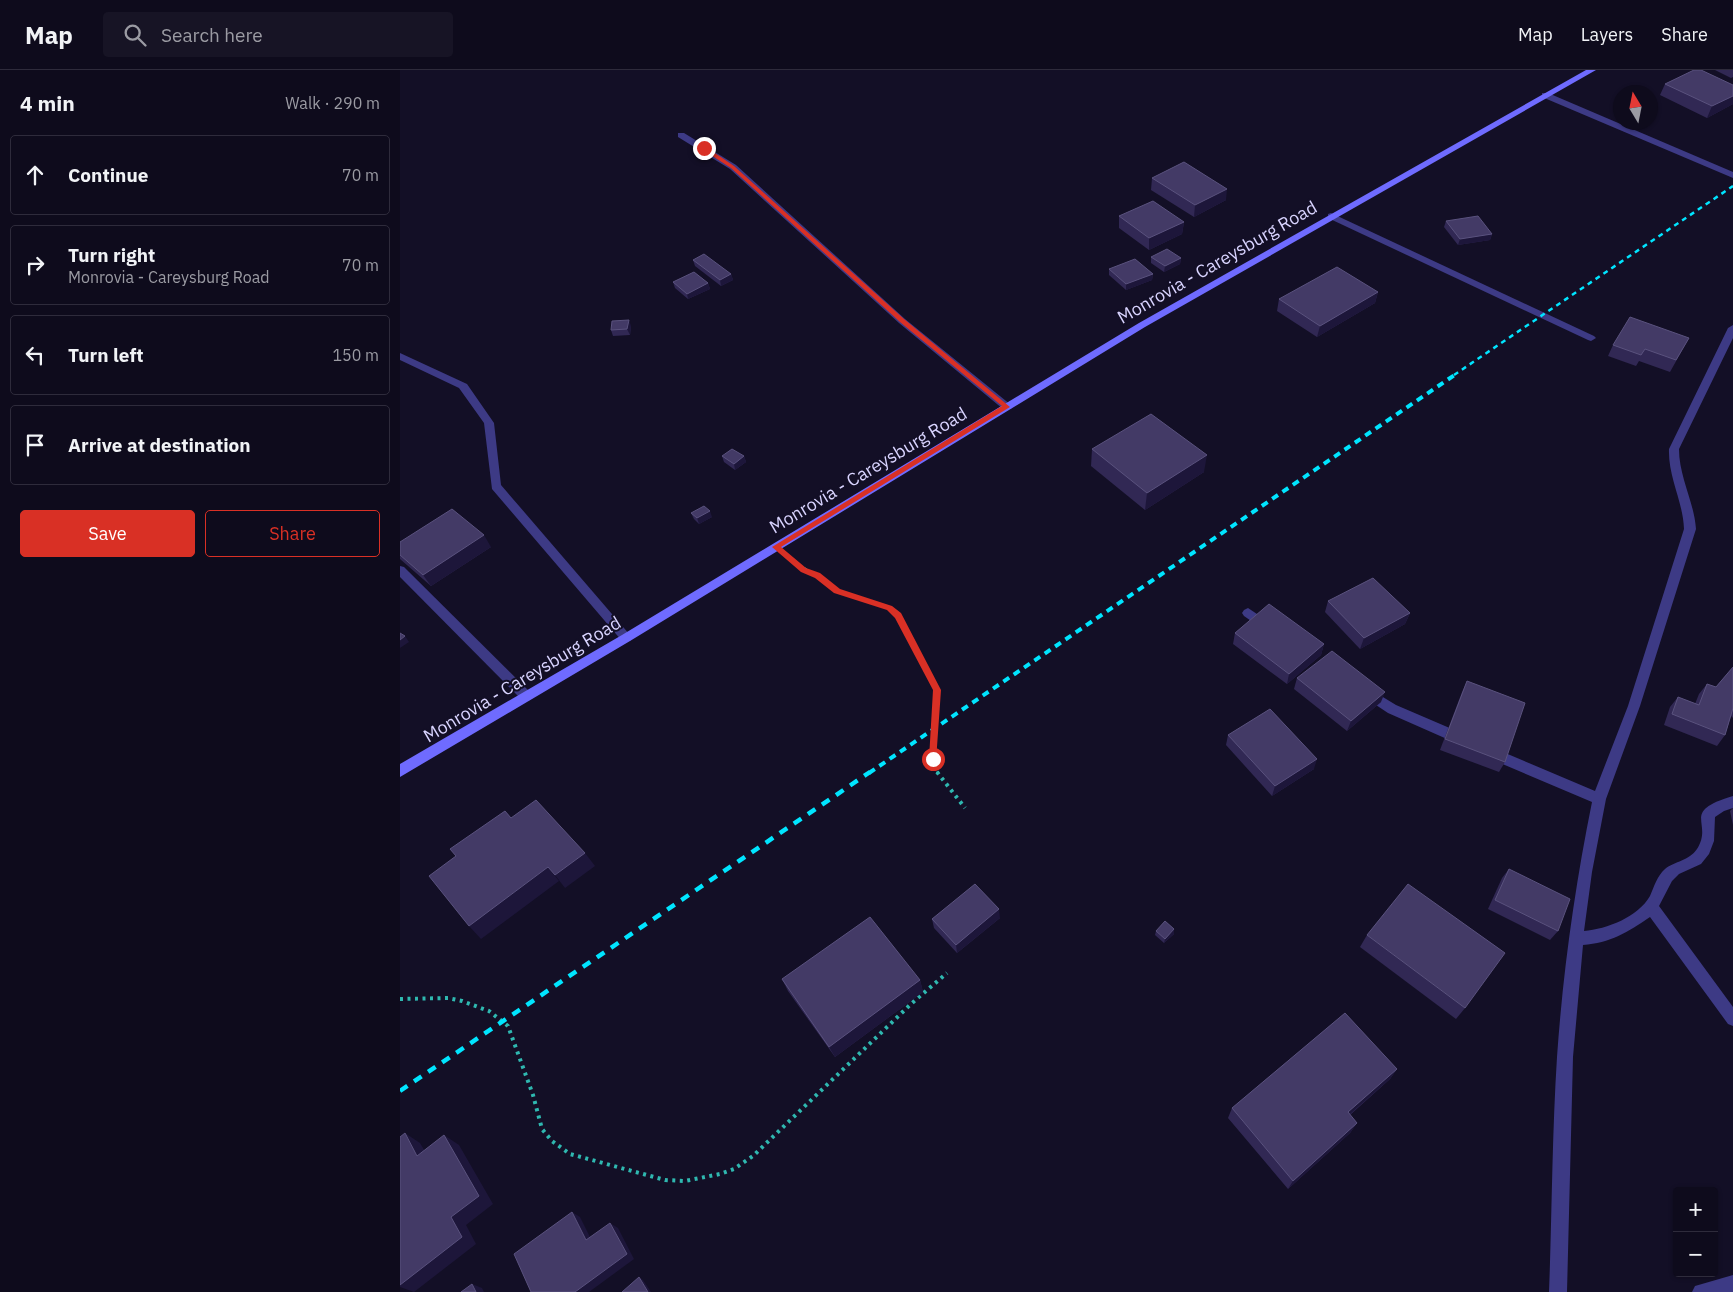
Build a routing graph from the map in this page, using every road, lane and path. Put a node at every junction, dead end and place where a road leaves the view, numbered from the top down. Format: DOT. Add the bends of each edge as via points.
graph roads {
  1 [pos="1592,70"];
  2 [pos="1545,95"];
  3 [pos="681,136"];
  4 [pos="1733,175"];
  5 [pos="1331,216"];
  6 [pos="1733,328"];
  7 [pos="1591,338"];
  8 [pos="400,356"];
  9 [pos="1007,407"];
  10 [pos="776,547"];
  11 [pos="400,570"];
  12 [pos="1248,613"];
  13 [pos="1277,633"];
  14 [pos="626,638"];
  15 [pos="1360,688"];
  16 [pos="526,696"];
  17 [pos="400,771"];
  18 [pos="1599,799"];
  19 [pos="1733,802"];
  20 [pos="965,808"];
  21 [pos="1651,907"];
  22 [pos="1576,938"];
  23 [pos="947,973"];
  24 [pos="400,999"];
  25 [pos="1733,1019"];
  26 [pos="1733,1284"];
  27 [pos="1558,1292"];
  28 [pos="1701,1292"];
  1 -- 2 [label="main road, Monrovia - Careysburg Road"];
  2 -- 4 [label="street"];
  2 -- 5 [label="main road, Monrovia - Careysburg Road"];
  3 -- 9 [label="street" via="732,167 902,320"];
  5 -- 7 [label="street"];
  5 -- 9 [label="main road, Monrovia - Careysburg Road"];
  6 -- 18 [label="street" via="1674,449 1673,460 1690,515 1690,529 1634,706"];
  8 -- 14 [label="street" via="463,386 489,423 496,486"];
  9 -- 10 [label="main road, Monrovia - Careysburg Road"];
  10 -- 14 [label="main road, Monrovia - Careysburg Road"];
  10 -- 20 [label="path" via="837,591 890,608 898,616 937,690 934,765"];
  11 -- 16 [label="street"];
  12 -- 13 [label="street"];
  14 -- 16 [label="main road, Monrovia - Careysburg Road"];
  15 -- 18 [label="street" via="1392,709"];
  16 -- 17 [label="main road, Monrovia - Careysburg Road"];
  18 -- 22 [label="street"];
  19 -- 21 [label="street" via="1708,814 1705,849 1692,864 1670,873"];
  21 -- 22 [label="street" via="1618,931"];
  21 -- 25 [label="street"];
  22 -- 27 [label="street" via="1565,1057"];
  23 -- 24 [label="path" via="753,1156 734,1169 685,1181 665,1180 570,1154 542,1129 508,1026 489,1011 462,1001 448,998"];
  26 -- 28 [label="street"];
}
